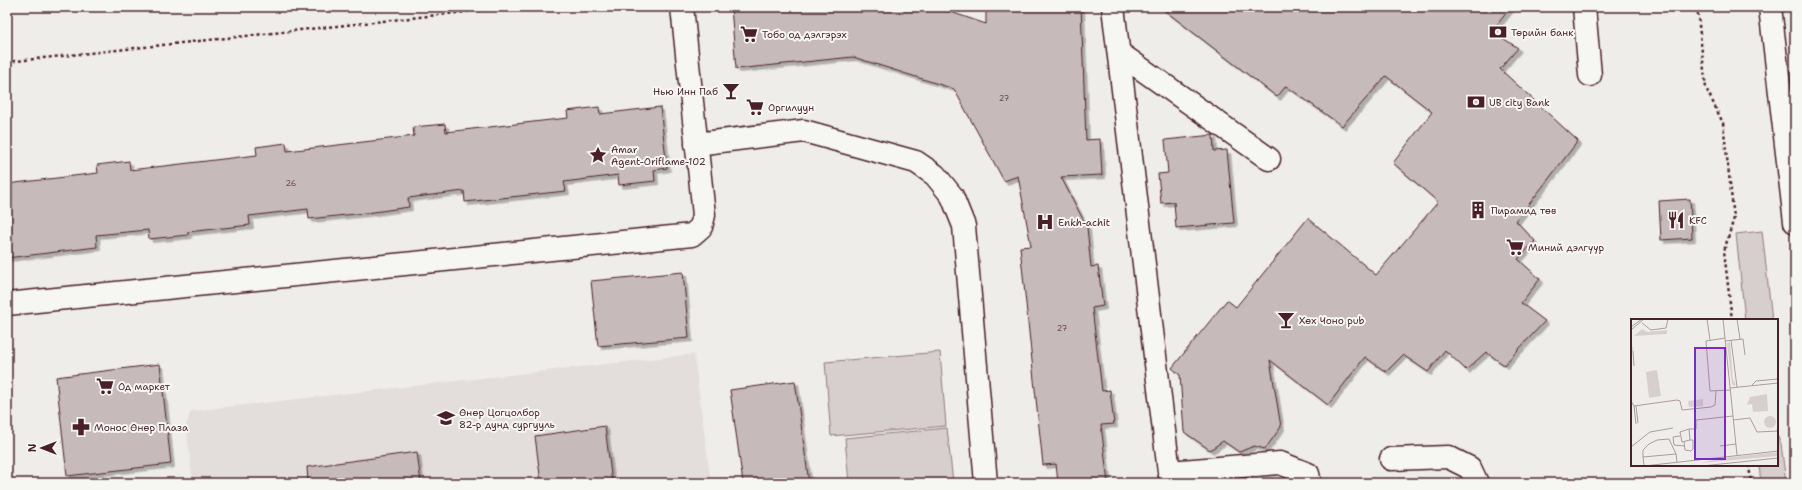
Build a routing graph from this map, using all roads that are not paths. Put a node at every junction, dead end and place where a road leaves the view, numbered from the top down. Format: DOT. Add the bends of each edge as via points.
graph roads {
  1 [pos="682,7"];
  2 [pos="1113,7"];
  3 [pos="1584,7"];
  4 [pos="1770,7"];
  5 [pos="1119,53"];
  6 [pos="1590,75"];
  7 [pos="696,144"];
  8 [pos="1269,159"];
  9 [pos="1795,222"];
  10 [pos="7,304"];
  11 [pos="1391,459"];
  12 [pos="1170,477"];
  13 [pos="986,483"];
  14 [pos="1310,483"];
  15 [pos="1477,483"];
  1 -- 7 [label="main road"];
  2 -- 5 [label="main road"];
  3 -- 6 [label="main road"];
  4 -- 9 [label="main road"];
  5 -- 8 [label="main road"];
  5 -- 12 [label="main road"];
  7 -- 10 [label="main road" via="704,215 701,227 692,236"];
  7 -- 13 [label="main road" via="804,131 916,162 935,175 952,196 964,226"];
  11 -- 15 [label="main road" via="1448,457 1470,468"];
  12 -- 14 [label="main road" via="1280,463 1308,474"];
}
